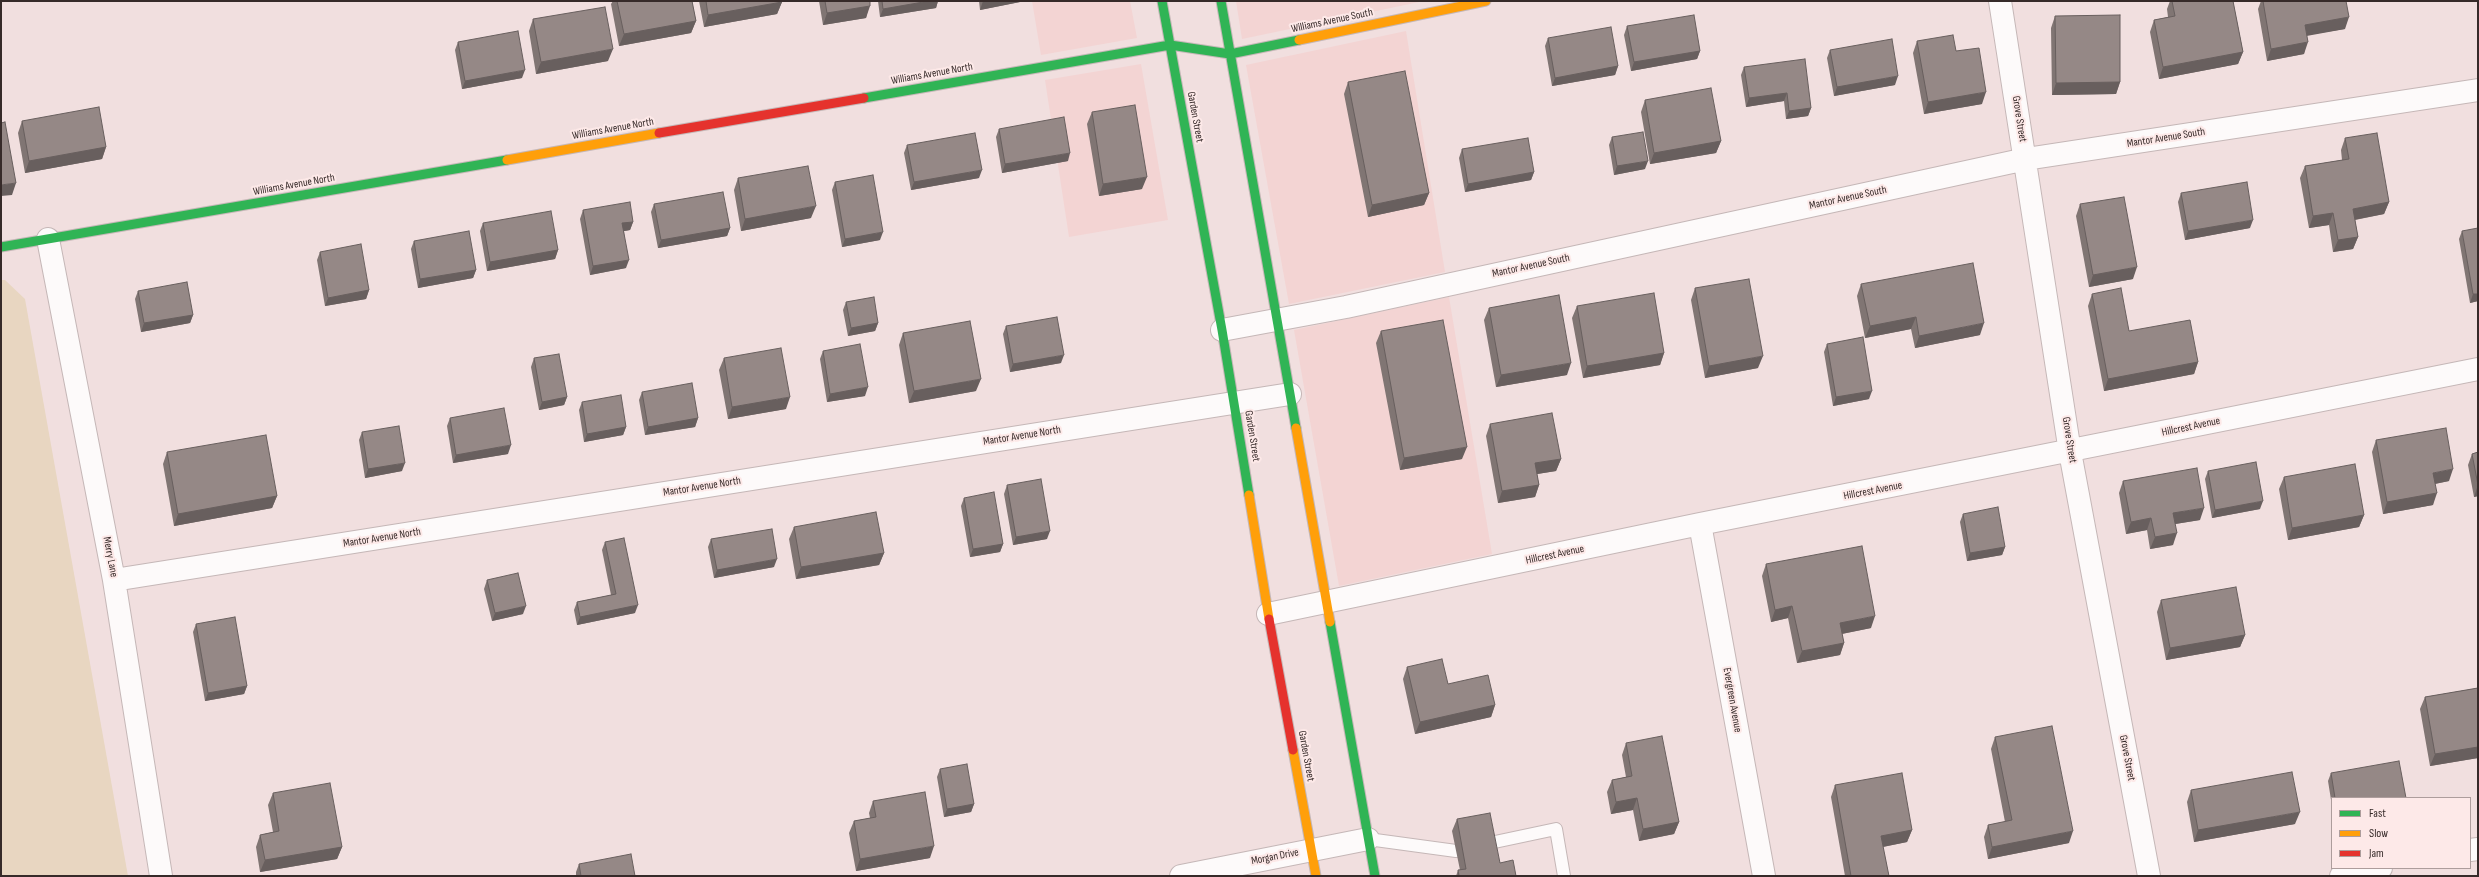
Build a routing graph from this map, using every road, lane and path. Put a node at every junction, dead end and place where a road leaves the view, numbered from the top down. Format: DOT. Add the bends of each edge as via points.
graph roads {
  1 [pos="1162,1"];
  2 [pos="1221,1"];
  3 [pos="1486,1"];
  4 [pos="2000,1"];
  5 [pos="1170,45"];
  6 [pos="1230,54"];
  7 [pos="2478,90"];
  8 [pos="2026,159"];
  9 [pos="48,239"];
  10 [pos="1,247"];
  11 [pos="1277,320"];
  12 [pos="1222,330"];
  13 [pos="2478,369"];
  14 [pos="1290,394"];
  15 [pos="1234,403"];
  16 [pos="2070,452"];
  17 [pos="1700,524"];
  18 [pos="114,580"];
  19 [pos="1327,602"];
  20 [pos="1268,614"];
  21 [pos="1368,839"];
  22 [pos="1490,843"];
  23 [pos="1312,850"];
  24 [pos="1456,851"];
  25 [pos="2376,869"];
  26 [pos="161,876"];
  27 [pos="1181,876"];
  28 [pos="1316,876"];
  29 [pos="1375,876"];
  30 [pos="1564,876"];
  31 [pos="1764,876"];
  32 [pos="2149,876"];
  33 [pos="2341,876"];
  1 -- 5 [label="main road, Garden Street"];
  2 -- 6 [label="main road"];
  3 -- 6 [label="main road, Williams Avenue South"];
  4 -- 8 [label="street, Grove Street"];
  5 -- 6 [label="main road, Williams Avenue North"];
  5 -- 9 [label="main road, Williams Avenue North"];
  5 -- 12 [label="main road, Garden Street"];
  6 -- 11 [label="main road"];
  7 -- 8 [label="street, Mantor Avenue South"];
  8 -- 11 [label="street, Mantor Avenue South"];
  8 -- 16 [label="street, Grove Street"];
  9 -- 10 [label="main road, Williams Avenue North"];
  9 -- 18 [label="street, Merry Lane"];
  11 -- 12 [label="street, Mantor Avenue South"];
  11 -- 14 [label="main road"];
  12 -- 15 [label="main road, Garden Street"];
  13 -- 16 [label="street, Hillcrest Avenue"];
  14 -- 15 [label="street, Mantor Avenue North"];
  14 -- 19 [label="main road"];
  15 -- 18 [label="street, Mantor Avenue North"];
  15 -- 20 [label="main road, Garden Street"];
  16 -- 17 [label="street, Hillcrest Avenue"];
  16 -- 32 [label="street, Grove Street"];
  17 -- 19 [label="street, Hillcrest Avenue"];
  17 -- 31 [label="street, Evergreen Avenue"];
  18 -- 26 [label="street, Merry Lane"];
  19 -- 20 [label="street, Hillcrest Avenue"];
  19 -- 21 [label="main road"];
  20 -- 23 [label="main road, Garden Street"];
  21 -- 23 [label="street, Morgan Drive"];
  21 -- 24 [label="lane"];
  21 -- 29 [label="main road"];
  22 -- 30 [label="lane" via="1556,829"];
  23 -- 27 [label="street, Morgan Drive"];
  23 -- 28 [label="main road, Garden Street"];
  25 -- 33 [label="street"];
}
